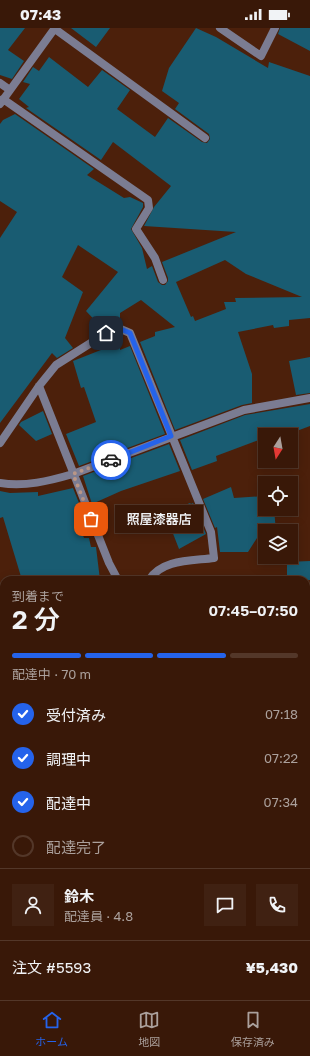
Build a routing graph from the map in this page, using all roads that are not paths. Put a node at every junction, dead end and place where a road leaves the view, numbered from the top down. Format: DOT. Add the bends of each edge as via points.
graph roads {
  1 [pos="55,28"];
  2 [pos="220,28"];
  3 [pos="275,28"];
  4 [pos="0,82"];
  5 [pos="10,90"];
  6 [pos="2,101"];
  7 [pos="205,138"];
  8 [pos="163,280"];
  9 [pos="39,386"];
  10 [pos="310,398"];
  11 [pos="0,428"];
  12 [pos="7,433"];
  13 [pos="171,436"];
  14 [pos="0,443"];
  15 [pos="73,474"];
  16 [pos="0,483"];
  17 [pos="116,576"];
  18 [pos="151,576"];
  1 -- 5 [label="street"];
  1 -- 7 [label="street"];
  2 -- 3 [label="street" via="261,56"];
  4 -- 5 [label="street"];
  5 -- 6 [label="street"];
  6 -- 8 [label="street" via="148,200 149,208 136,229 155,258"];
  9 -- 12 [label="street"];
  9 -- 13 [label="street" via="56,365 116,327 130,333"];
  9 -- 15 [label="street"];
  10 -- 13 [label="street" via="244,410"];
  11 -- 12 [label="street"];
  12 -- 14 [label="street"];
  13 -- 15 [label="street"];
  13 -- 18 [label="street" via="210,532 214,558 167,565"];
  15 -- 16 [label="street" via="30,485"];
  15 -- 17 [label="street"];
}
